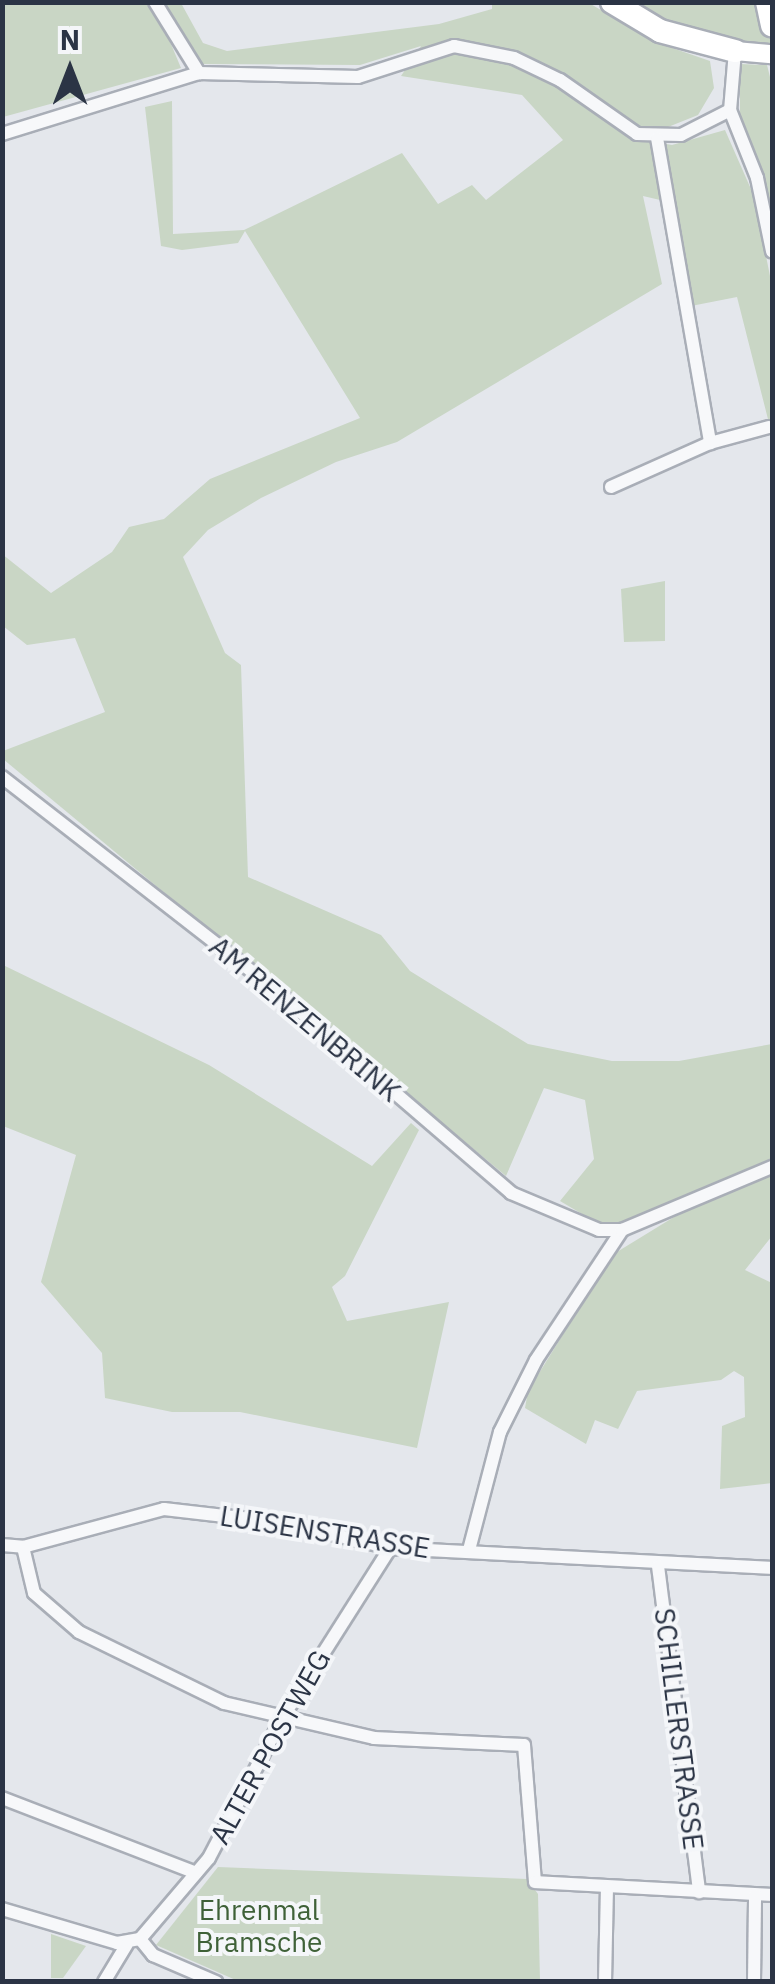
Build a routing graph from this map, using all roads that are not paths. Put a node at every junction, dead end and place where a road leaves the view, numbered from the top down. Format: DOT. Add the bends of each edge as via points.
graph roads {
  1 [pos="155,2"];
  2 [pos="612,2"];
  3 [pos="735,50"];
  4 [pos="772,54"];
  5 [pos="199,72"];
  6 [pos="730,110"];
  7 [pos="2,134"];
  8 [pos="657,138"];
  9 [pos="772,252"];
  10 [pos="768,427"];
  11 [pos="710,444"];
  12 [pos="611,486"];
  13 [pos="2,777"];
  14 [pos="772,1167"];
  15 [pos="622,1230"];
  16 [pos="2,1545"];
  17 [pos="23,1548"];
  18 [pos="390,1548"];
  19 [pos="470,1550"];
  20 [pos="658,1566"];
  21 [pos="772,1568"];
  22 [pos="281,1720"];
  23 [pos="2,1798"];
  24 [pos="196,1873"];
  25 [pos="607,1886"];
  26 [pos="699,1892"];
  27 [pos="755,1895"];
  28 [pos="772,1895"];
  29 [pos="2,1909"];
  30 [pos="133,1942"];
  31 [pos="104,1982"];
  32 [pos="216,1982"];
  33 [pos="606,1982"];
  34 [pos="754,1982"];
  1 -- 5 [label="street"];
  2 -- 3 [label="highway" via="660,31"];
  3 -- 4 [label="street"];
  3 -- 6 [label="street"];
  5 -- 7 [label="street"];
  5 -- 8 [label="street" via="358,76 454,46 484,49 560,80 637,134"];
  6 -- 8 [label="street" via="680,135"];
  6 -- 9 [label="street" via="757,178"];
  8 -- 11 [label="street"];
  10 -- 11 [label="street"];
  11 -- 12 [label="street"];
  13 -- 15 [label="street, AM RENZENBRINK" via="272,988 510,1194 599,1230"];
  14 -- 15 [label="street"];
  15 -- 19 [label="street" via="536,1360 500,1432"];
  16 -- 17 [label="street, LUISENSTRASSE"];
  17 -- 18 [label="street, LUISENSTRASSE" via="164,1509 285,1523"];
  17 -- 22 [label="street" via="34,1593 78,1632 142,1668"];
  18 -- 19 [label="street, LUISENSTRASSE"];
  18 -- 22 [label="street, ALTER POSTWEG"];
  19 -- 20 [label="street, LUISENSTRASSE"];
  20 -- 21 [label="street, LUISENSTRASSE"];
  20 -- 26 [label="street, SCHILLERSTRASSE"];
  22 -- 24 [label="street, ALTER POSTWEG"];
  22 -- 25 [label="street" via="374,1738 524,1745 535,1882"];
  23 -- 24 [label="street"];
  24 -- 30 [label="street, ALTER POSTWEG"];
  25 -- 26 [label="street"];
  25 -- 33 [label="street"];
  26 -- 27 [label="street"];
  27 -- 28 [label="street"];
  27 -- 34 [label="street"];
  29 -- 30 [label="street"];
  30 -- 31 [label="street, ALTER POSTWEG"];
  30 -- 32 [label="street"];
}
